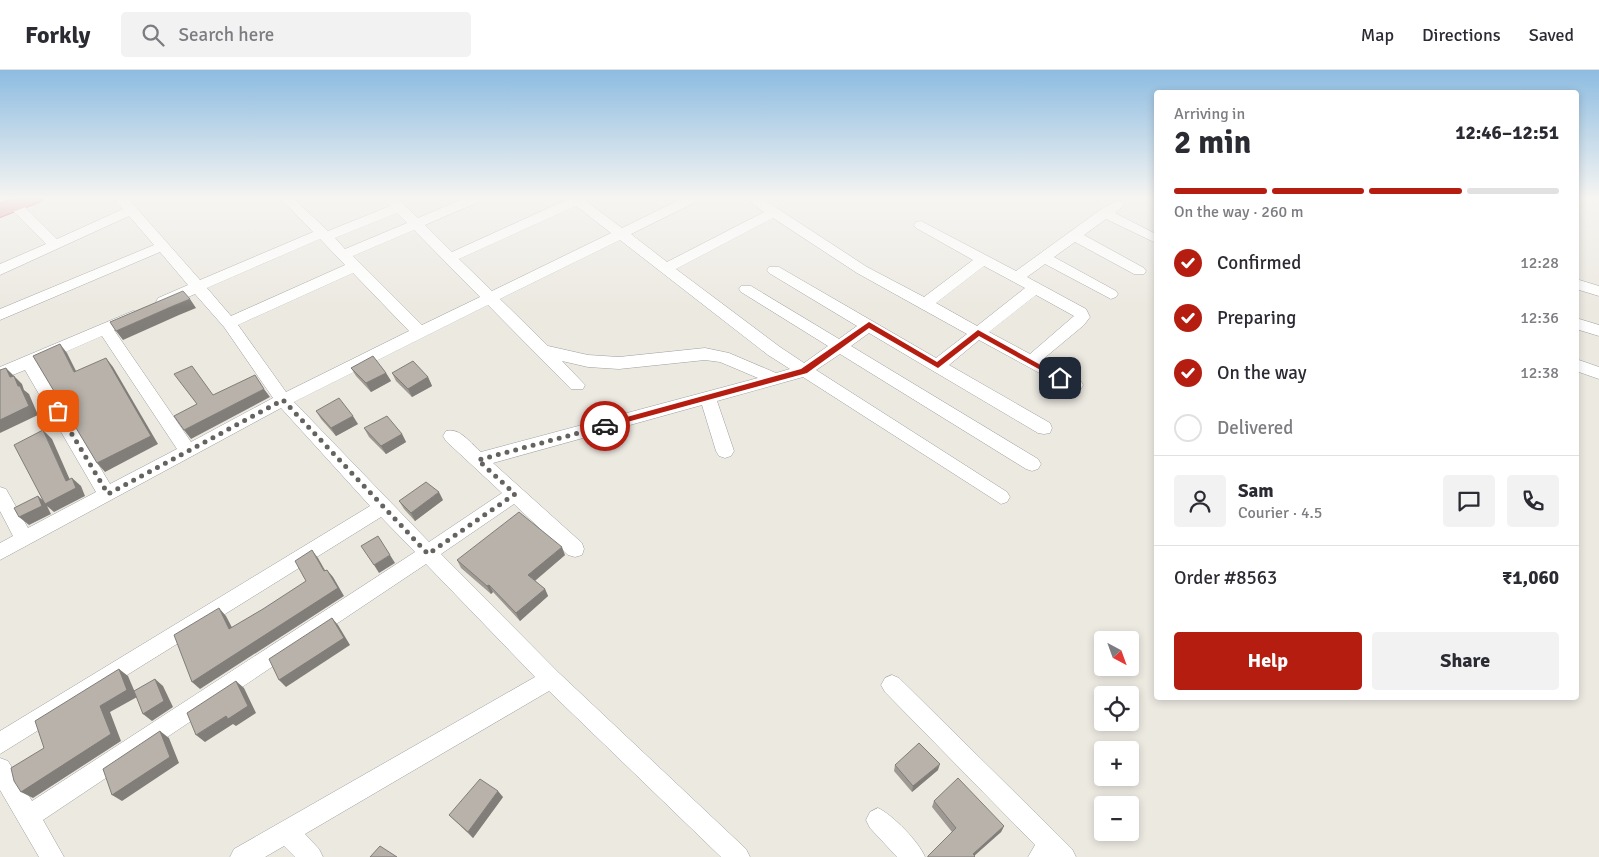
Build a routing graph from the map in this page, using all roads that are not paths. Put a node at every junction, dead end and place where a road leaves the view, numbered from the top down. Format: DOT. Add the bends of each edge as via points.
graph roads {
  1 [pos="42,234"];
  2 [pos="74,234"];
  3 [pos="152,234"];
  4 [pos="393,234"];
  5 [pos="426,234"];
  6 [pos="502,234"];
  7 [pos="618,234"];
  8 [pos="620,234"];
  9 [pos="732,234"];
  10 [pos="807,234"];
  11 [pos="936,234"];
  12 [pos="1077,234"];
  13 [pos="324,235"];
  14 [pos="1074,236"];
  15 [pos="55,245"];
  16 [pos="163,246"];
  17 [pos="343,255"];
  18 [pos="1044,257"];
  19 [pos="450,258"];
  20 [pos="982,259"];
  21 [pos="354,267"];
  22 [pos="665,269"];
  23 [pos="0,270"];
  24 [pos="774,270"];
  25 [pos="1139,271"];
  26 [pos="1016,277"];
  27 [pos="1579,285"];
  28 [pos="199,287"];
  29 [pos="1036,287"];
  30 [pos="746,289"];
  31 [pos="1599,292"];
  32 [pos="1111,294"];
  33 [pos="489,297"];
  34 [pos="925,304"];
  35 [pos="0,315"];
  36 [pos="229,323"];
  37 [pos="1579,323"];
  38 [pos="869,325"];
  39 [pos="105,328"];
  40 [pos="1599,331"];
  41 [pos="419,332"];
  42 [pos="978,333"];
  43 [pos="839,346"];
  44 [pos="543,351"];
  45 [pos="28,361"];
  46 [pos="1031,361"];
  47 [pos="938,365"];
  48 [pos="1579,366"];
  49 [pos="804,371"];
  50 [pos="1599,373"];
  51 [pos="0,374"];
  52 [pos="776,378"];
  53 [pos="577,385"];
  54 [pos="1075,386"];
  55 [pos="708,397"];
  56 [pos="283,400"];
  57 [pos="1044,428"];
  58 [pos="452,436"];
  59 [pos="725,450"];
  60 [pos="188,451"];
  61 [pos="478,460"];
  62 [pos="1032,464"];
  63 [pos="0,494"];
  64 [pos="108,494"];
  65 [pos="515,494"];
  66 [pos="1001,497"];
  67 [pos="383,507"];
  68 [pos="24,539"];
  69 [pos="575,549"];
  70 [pos="0,552"];
  71 [pos="428,554"];
  72 [pos="551,680"];
  73 [pos="892,686"];
  74 [pos="0,742"];
  75 [pos="0,769"];
  76 [pos="28,817"];
  77 [pos="878,820"];
  78 [pos="286,831"];
  79 [pos="1052,853"];
  80 [pos="52,857"];
  81 [pos="242,857"];
  82 [pos="311,857"];
  83 [pos="738,857"];
  84 [pos="913,857"];
  1 -- 15 [label="street"];
  2 -- 15 [label="street"];
  3 -- 16 [label="street"];
  4 -- 17 [label="street"];
  5 -- 19 [label="street"];
  6 -- 19 [label="street"];
  7 -- 33 [label="street"];
  8 -- 22 [label="street"];
  9 -- 22 [label="street"];
  10 -- 34 [label="street"];
  11 -- 20 [label="street"];
  12 -- 14 [label="street"];
  13 -- 17 [label="street"];
  13 -- 28 [label="street"];
  14 -- 18 [label="street"];
  14 -- 25 [label="street"];
  15 -- 23 [label="street"];
  16 -- 28 [label="street"];
  16 -- 35 [label="street"];
  17 -- 21 [label="street"];
  18 -- 26 [label="street"];
  18 -- 32 [label="street"];
  19 -- 33 [label="street"];
  20 -- 26 [label="street"];
  20 -- 34 [label="street"];
  21 -- 36 [label="street"];
  21 -- 41 [label="street"];
  22 -- 49 [label="street"];
  24 -- 38 [label="street"];
  26 -- 29 [label="street"];
  27 -- 31 [label="street"];
  28 -- 36 [label="street"];
  28 -- 39 [label="street"];
  29 -- 42 [label="street"];
  29 -- 46 [label="street" via="1077,310 1082,317"];
  30 -- 43 [label="street"];
  33 -- 41 [label="street"];
  33 -- 44 [label="street"];
  34 -- 42 [label="street"];
  36 -- 56 [label="street"];
  37 -- 40 [label="street"];
  38 -- 43 [label="street"];
  38 -- 47 [label="street"];
  39 -- 45 [label="street"];
  39 -- 60 [label="street"];
  41 -- 56 [label="street"];
  42 -- 46 [label="street"];
  42 -- 47 [label="street"];
  43 -- 49 [label="street"];
  43 -- 62 [label="street"];
  44 -- 52 [label="street" via="588,361 619,363 705,354 723,357"];
  44 -- 53 [label="street"];
  45 -- 51 [label="street"];
  45 -- 64 [label="street"];
  46 -- 54 [label="street"];
  47 -- 57 [label="street"];
  48 -- 50 [label="street"];
  49 -- 52 [label="street"];
  49 -- 66 [label="street"];
  52 -- 55 [label="street"];
  55 -- 59 [label="street"];
  55 -- 61 [label="street"];
  56 -- 60 [label="street"];
  56 -- 67 [label="street"];
  58 -- 61 [label="street"];
  60 -- 64 [label="street"];
  61 -- 65 [label="street"];
  63 -- 68 [label="street"];
  64 -- 68 [label="street"];
  65 -- 69 [label="street"];
  65 -- 71 [label="street"];
  67 -- 71 [label="street"];
  67 -- 74 [label="street"];
  68 -- 70 [label="street"];
  71 -- 72 [label="street"];
  71 -- 76 [label="street"];
  72 -- 78 [label="street"];
  72 -- 83 [label="street"];
  73 -- 79 [label="street"];
  75 -- 76 [label="street"];
  76 -- 80 [label="street"];
  77 -- 84 [label="street"];
  78 -- 81 [label="street"];
  78 -- 82 [label="street"];
}
